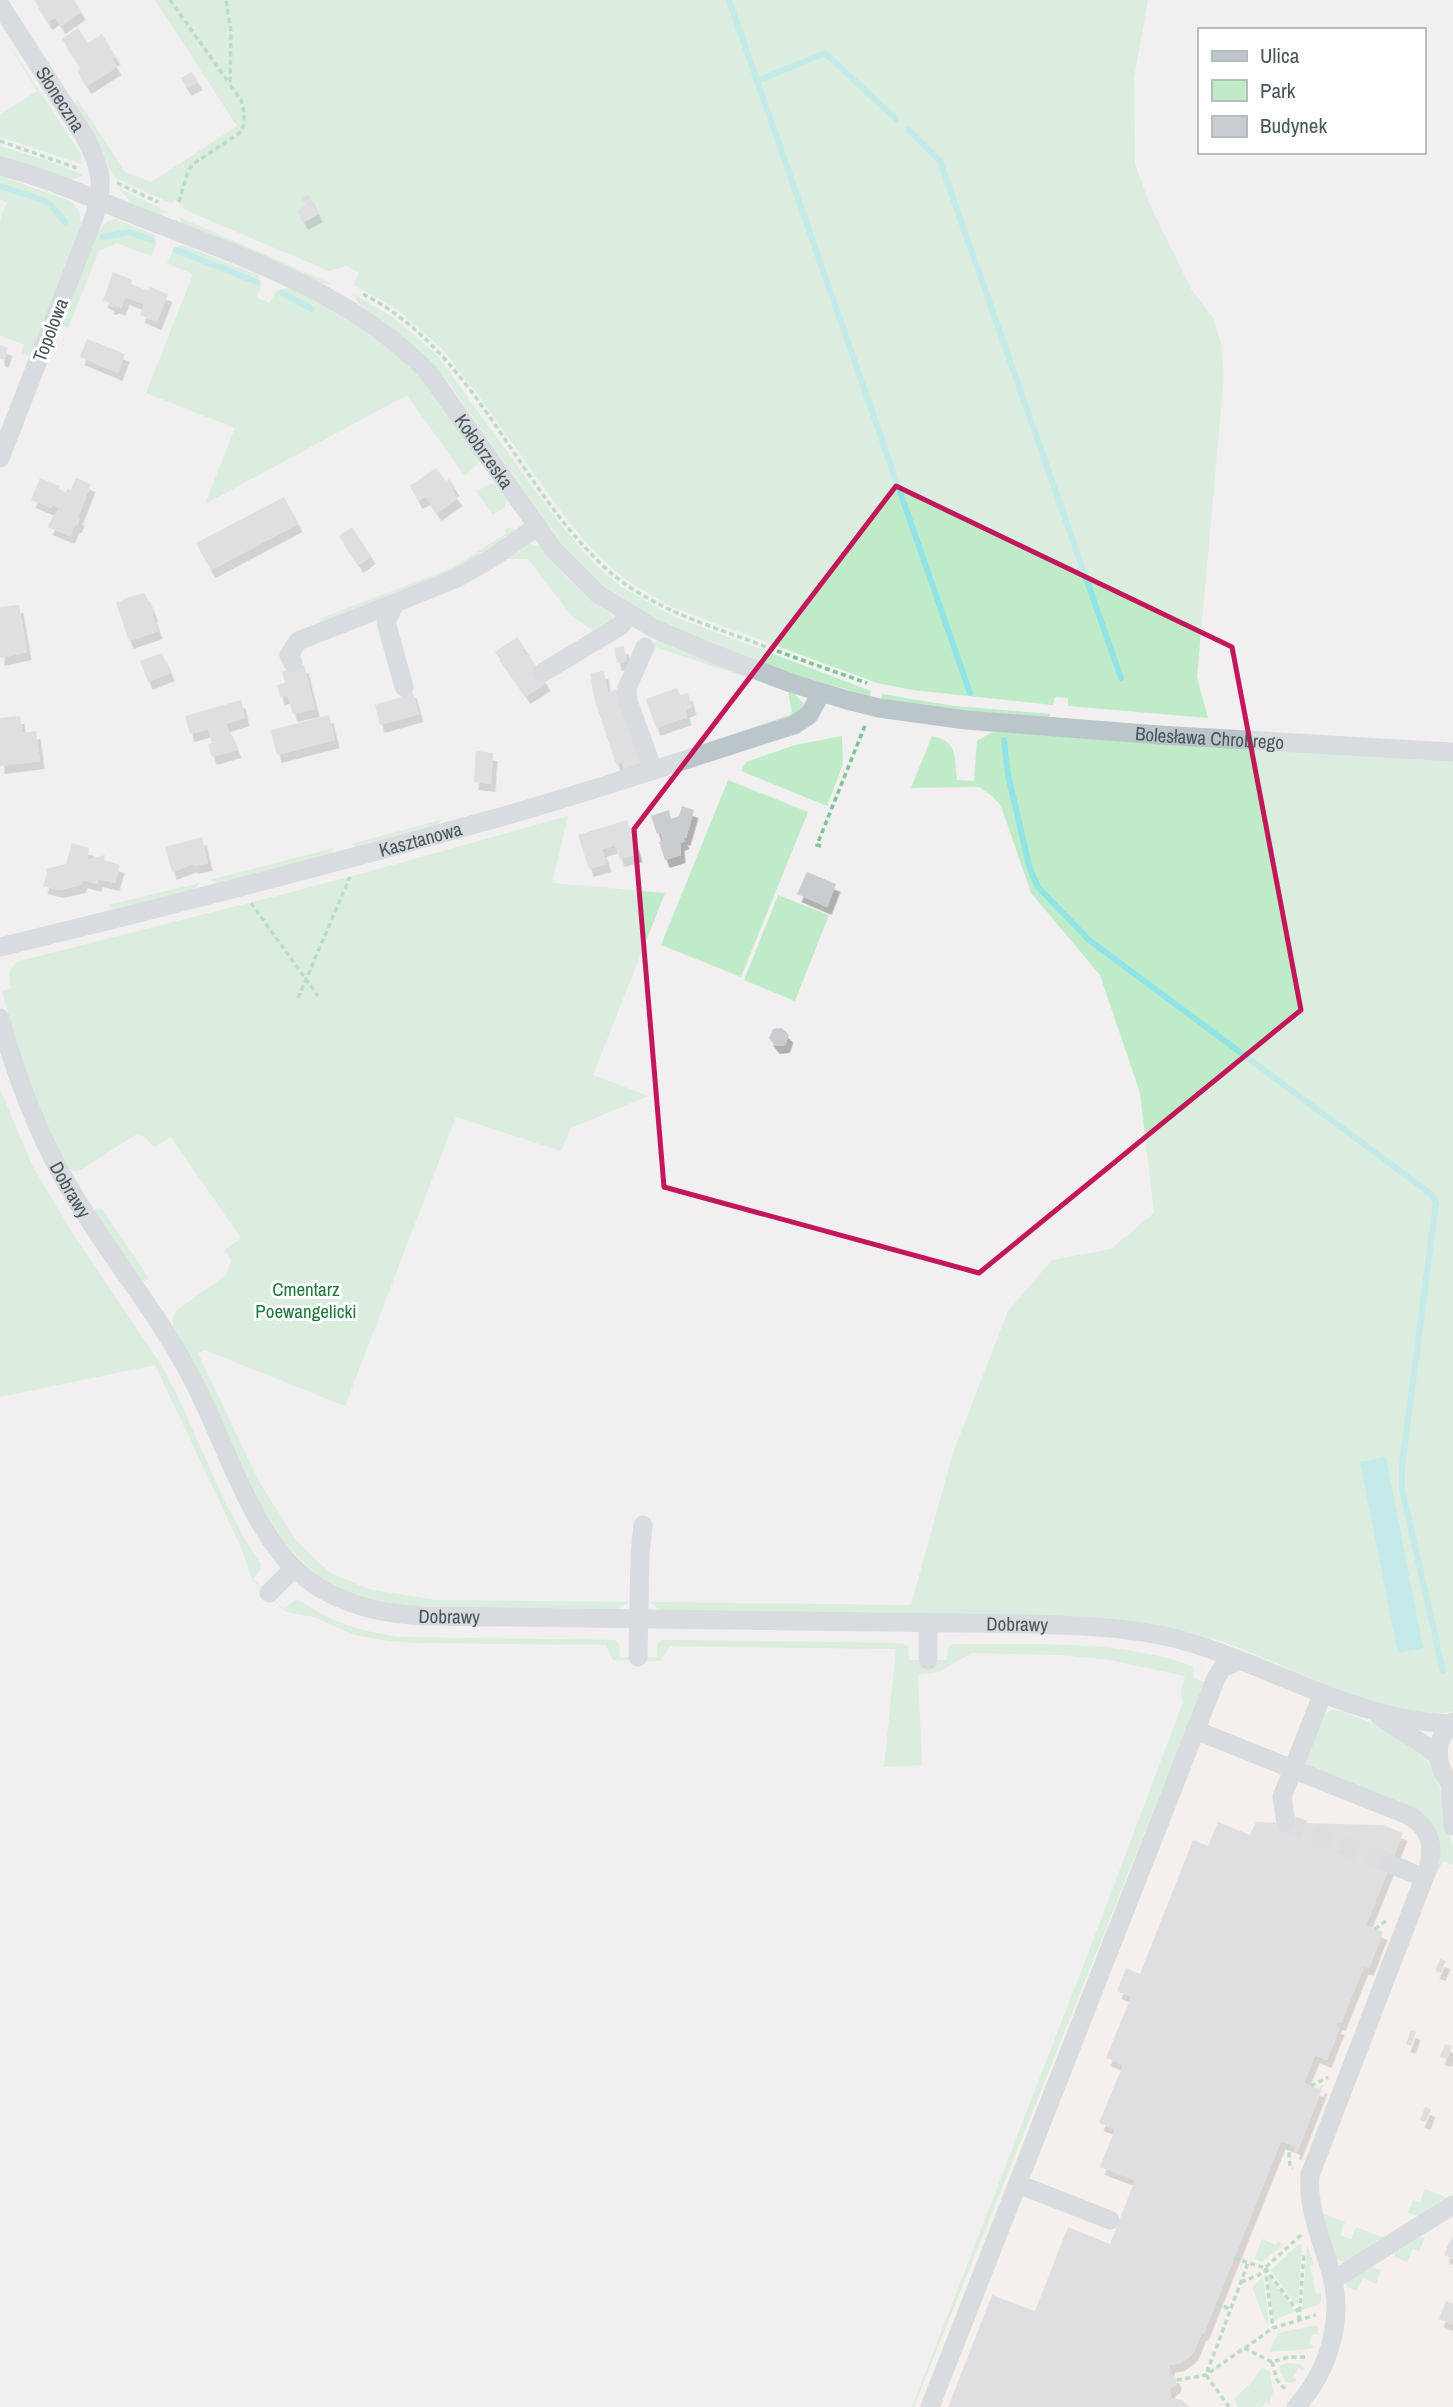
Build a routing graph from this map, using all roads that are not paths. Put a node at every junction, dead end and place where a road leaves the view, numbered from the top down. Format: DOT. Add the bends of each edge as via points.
graph roads {
  1 [pos="0,5"];
  2 [pos="0,166"];
  3 [pos="99,201"];
  4 [pos="0,458"];
  5 [pos="538,526"];
  6 [pos="394,603"];
  7 [pos="628,614"];
  8 [pos="645,647"];
  9 [pos="293,663"];
  10 [pos="542,673"];
  11 [pos="404,687"];
  12 [pos="821,693"];
  13 [pos="966,720"];
  14 [pos="1453,752"];
  15 [pos="653,770"];
  16 [pos="0,947"];
  17 [pos="0,1017"];
  18 [pos="643,1525"];
  19 [pos="294,1568"];
  20 [pos="269,1593"];
  21 [pos="639,1618"];
  22 [pos="928,1623"];
  23 [pos="638,1657"];
  24 [pos="928,1660"];
  25 [pos="1240,1661"];
  26 [pos="1323,1693"];
  27 [pos="1372,1712"];
  28 [pos="1198,1723"];
  29 [pos="1451,1723"];
  30 [pos="1438,1756"];
  31 [pos="1293,1769"];
  32 [pos="1452,1784"];
  33 [pos="1286,1823"];
  34 [pos="1453,1826"];
  35 [pos="1391,1864"];
  36 [pos="1424,1878"];
  37 [pos="1018,2184"];
  38 [pos="1453,2205"];
  39 [pos="1110,2220"];
  40 [pos="1333,2280"];
  41 [pos="930,2407"];
  42 [pos="1296,2407"];
  1 -- 3 [label="street, Słoneczna" via="95,156 102,177"];
  2 -- 3 [label="street, Kołobrzeska"];
  3 -- 4 [label="street, Topolowa"];
  3 -- 5 [label="street, Kołobrzeska" via="289,278 333,299 391,338 428,372"];
  5 -- 6 [label="street" via="457,578"];
  5 -- 7 [label="street, Kołobrzeska" via="578,576"];
  6 -- 9 [label="street" via="298,641 289,655"];
  6 -- 11 [label="street" via="386,622"];
  7 -- 10 [label="street" via="620,626"];
  7 -- 12 [label="street, Kołobrzeska" via="717,655"];
  8 -- 15 [label="street" via="627,688"];
  12 -- 13 [label="street, Kołobrzeska" via="879,708"];
  12 -- 15 [label="street, Kasztanowa" via="809,715 794,724"];
  13 -- 14 [label="street, Bolesława Chrobrego"];
  15 -- 16 [label="street, Kasztanowa" via="498,818"];
  17 -- 19 [label="street, Dobrawy" via="45,1144 195,1384 266,1534"];
  18 -- 21 [label="street"];
  19 -- 20 [label="street"];
  19 -- 21 [label="street, Dobrawy" via="332,1596 355,1606 401,1615"];
  21 -- 22 [label="street, Dobrawy"];
  21 -- 23 [label="street"];
  22 -- 24 [label="street"];
  22 -- 25 [label="street, Dobrawy" via="1122,1628 1196,1644"];
  25 -- 26 [label="street, Dobrawy"];
  25 -- 28 [label="street" via="1218,1673"];
  26 -- 27 [label="street, Dobrawy"];
  26 -- 31 [label="street"];
  27 -- 29 [label="street, Dobrawy"];
  27 -- 30 [label="street, Dobrawy"];
  28 -- 31 [label="street"];
  28 -- 37 [label="street"];
  29 -- 30 [label="street, Dobrawy" via="1440,1739"];
  30 -- 32 [label="street" via="1439,1766"];
  31 -- 33 [label="street" via="1282,1797"];
  31 -- 36 [label="street" via="1417,1820 1428,1832 1432,1848"];
  32 -- 34 [label="street"];
  35 -- 36 [label="street"];
  36 -- 40 [label="street" via="1310,2175 1311,2202"];
  37 -- 39 [label="street"];
  37 -- 41 [label="street"];
  38 -- 40 [label="street"];
  40 -- 42 [label="street" via="1330,2348 1315,2382"];
}
